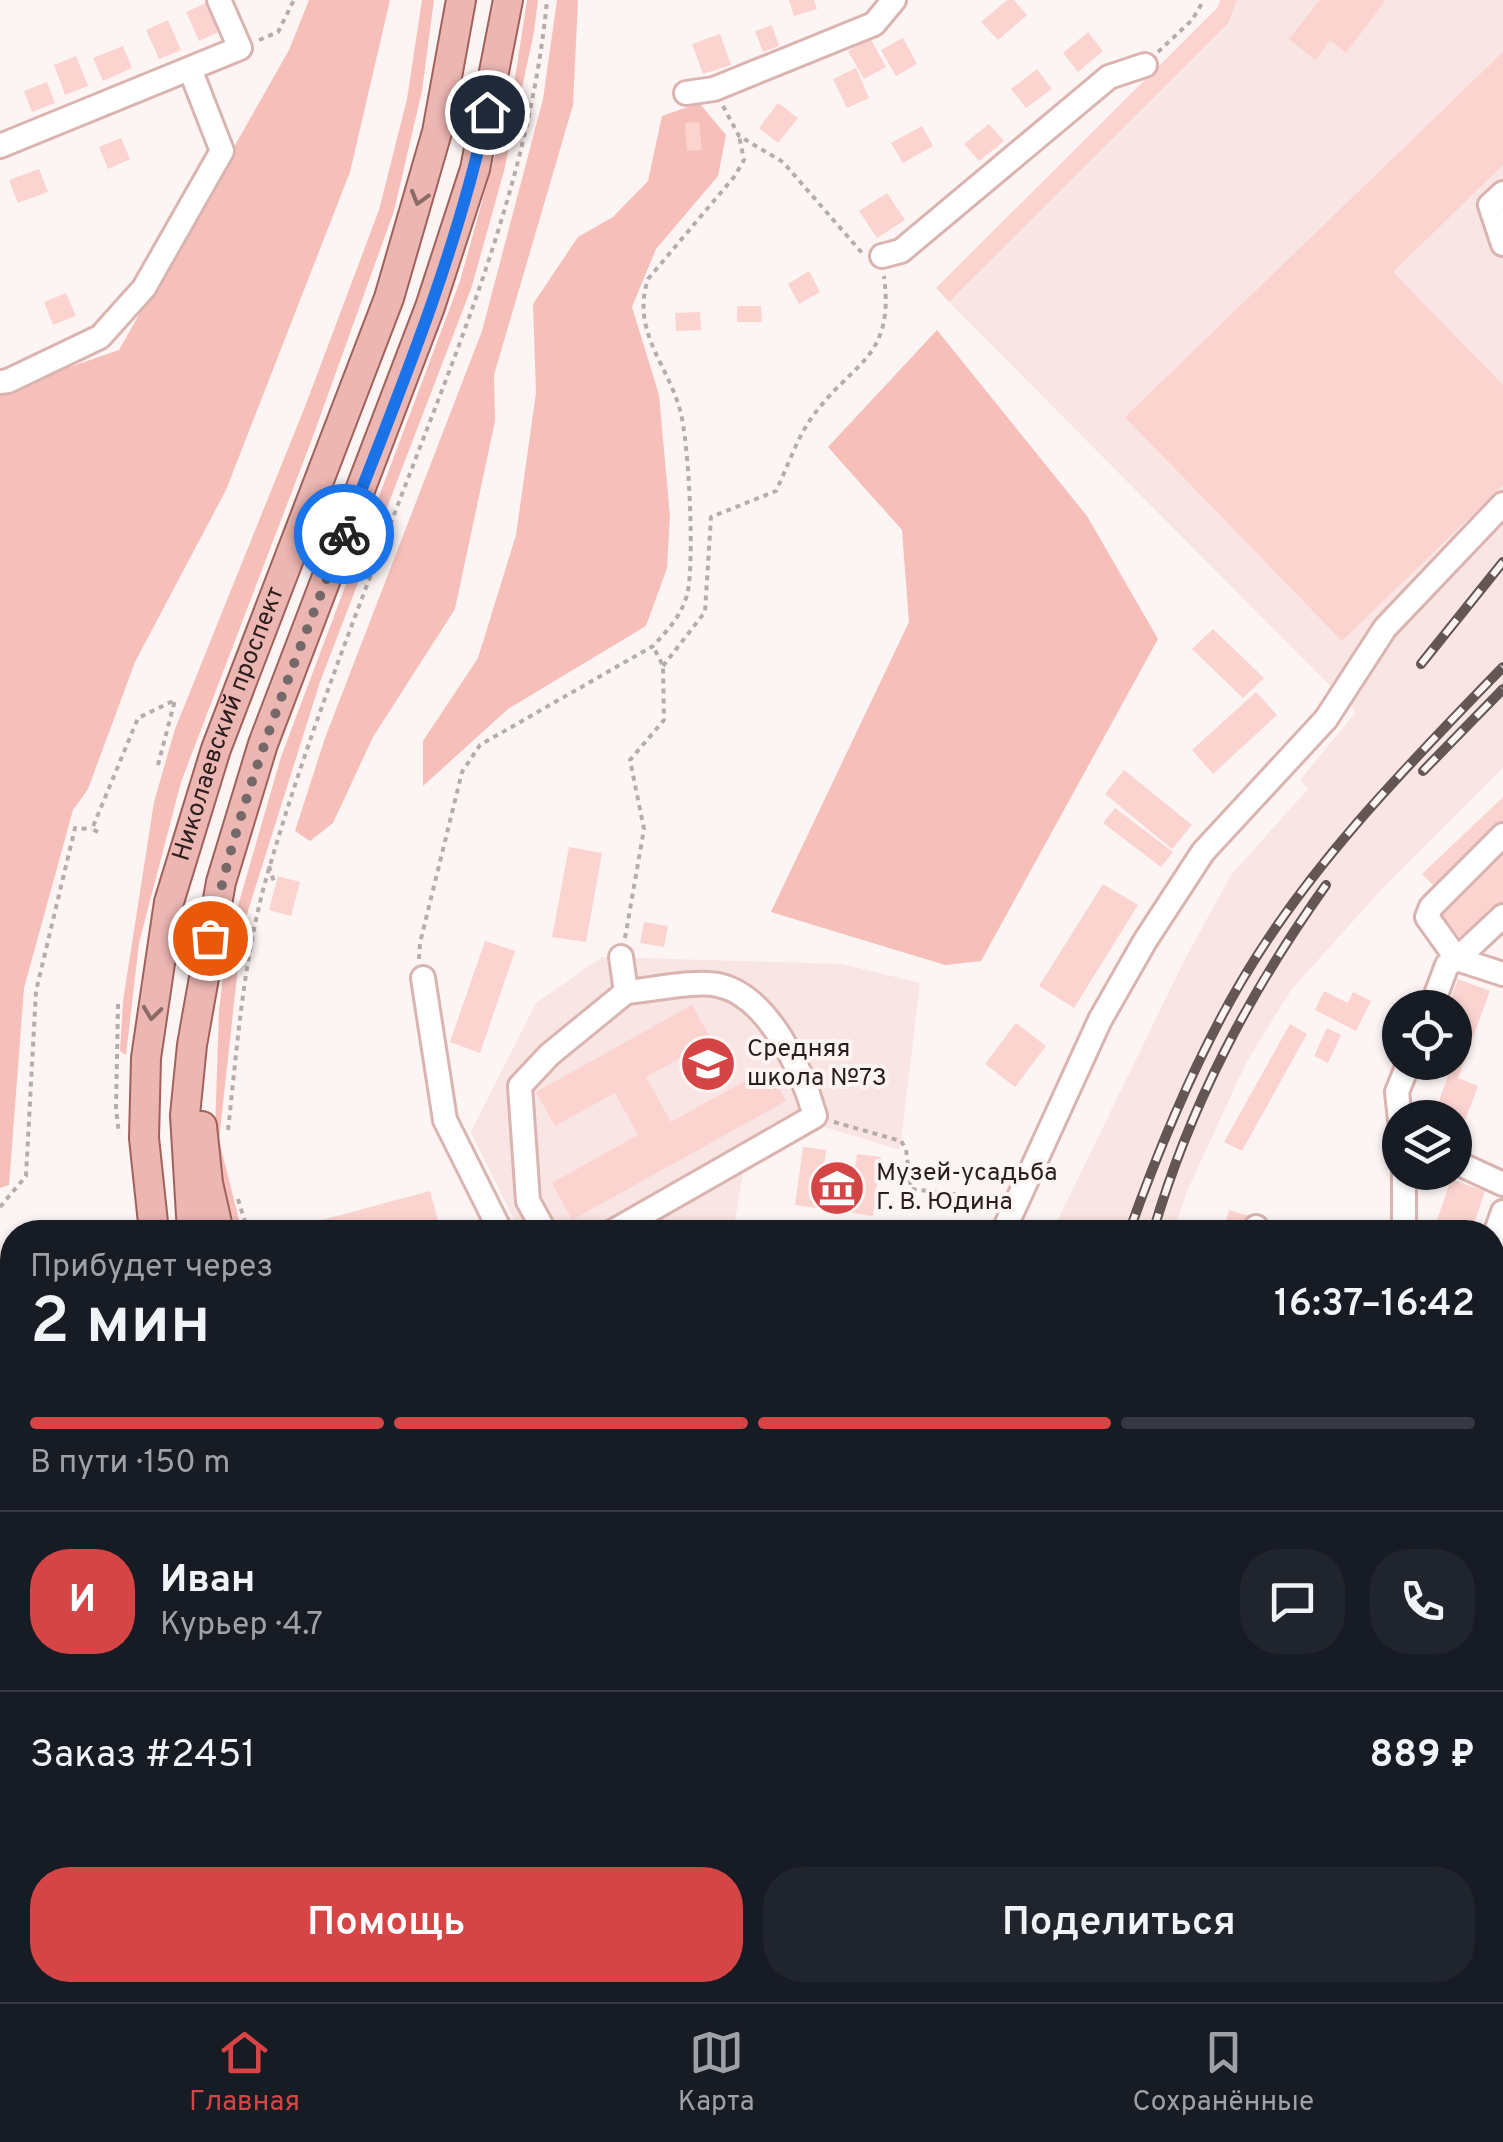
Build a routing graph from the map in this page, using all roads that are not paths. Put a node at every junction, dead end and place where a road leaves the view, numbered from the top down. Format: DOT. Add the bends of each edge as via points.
graph roads {
  1 [pos="219,0"];
  2 [pos="461,0"];
  3 [pos="508,0"];
  4 [pos="894,0"];
  5 [pos="1145,64"];
  6 [pos="190,69"];
  7 [pos="686,92"];
  8 [pos="0,146"];
  9 [pos="1503,193"];
  10 [pos="1503,244"];
  11 [pos="882,256"];
  12 [pos="0,382"];
  13 [pos="1503,504"];
  14 [pos="1503,835"];
  15 [pos="1503,916"];
  16 [pos="621,957"];
  17 [pos="1457,960"];
  18 [pos="1503,974"];
  19 [pos="422,978"];
  20 [pos="1438,990"];
  21 [pos="626,992"];
  22 [pos="192,1045"];
  23 [pos="1472,1170"];
  24 [pos="1503,1184"];
  25 [pos="1404,1190"];
  26 [pos="152,1220"];
  27 [pos="191,1220"];
  28 [pos="216,1220"];
  29 [pos="495,1220"];
  30 [pos="538,1220"];
  31 [pos="633,1220"];
  32 [pos="1008,1220"];
  33 [pos="1404,1220"];
  1 -- 6 [label="street" via="240,48"];
  2 -- 26 [label="main road, Николаевский проспект, one-way" via="437,132 389,298 216,749 169,902 146,1058"];
  3 -- 22 [label="main road, Николаевский проспект" via="474,170 430,307 235,830"];
  4 -- 7 [label="street" via="874,24 714,88"];
  5 -- 11 [label="street" via="1109,77 902,251"];
  6 -- 8 [label="street"];
  6 -- 12 [label="street" via="222,151 144,288 100,337"];
  9 -- 10 [label="street" via="1490,205"];
  13 -- 32 [label="street" via="1385,628 1326,719 1203,852 1100,1020"];
  14 -- 17 [label="street" via="1428,912"];
  15 -- 17 [label="street"];
  16 -- 21 [label="street"];
  17 -- 18 [label="street"];
  17 -- 20 [label="street"];
  19 -- 29 [label="street" via="444,1120"];
  21 -- 30 [label="street" via="520,1086 528,1201"];
  21 -- 31 [label="street" via="716,984 742,993 804,1076 816,1116"];
  22 -- 27 [label="main road, Николаевский проспект" via="186,1115"];
  22 -- 28 [label="main road"];
  23 -- 24 [label="street"];
  25 -- 33 [label="street"];
}
